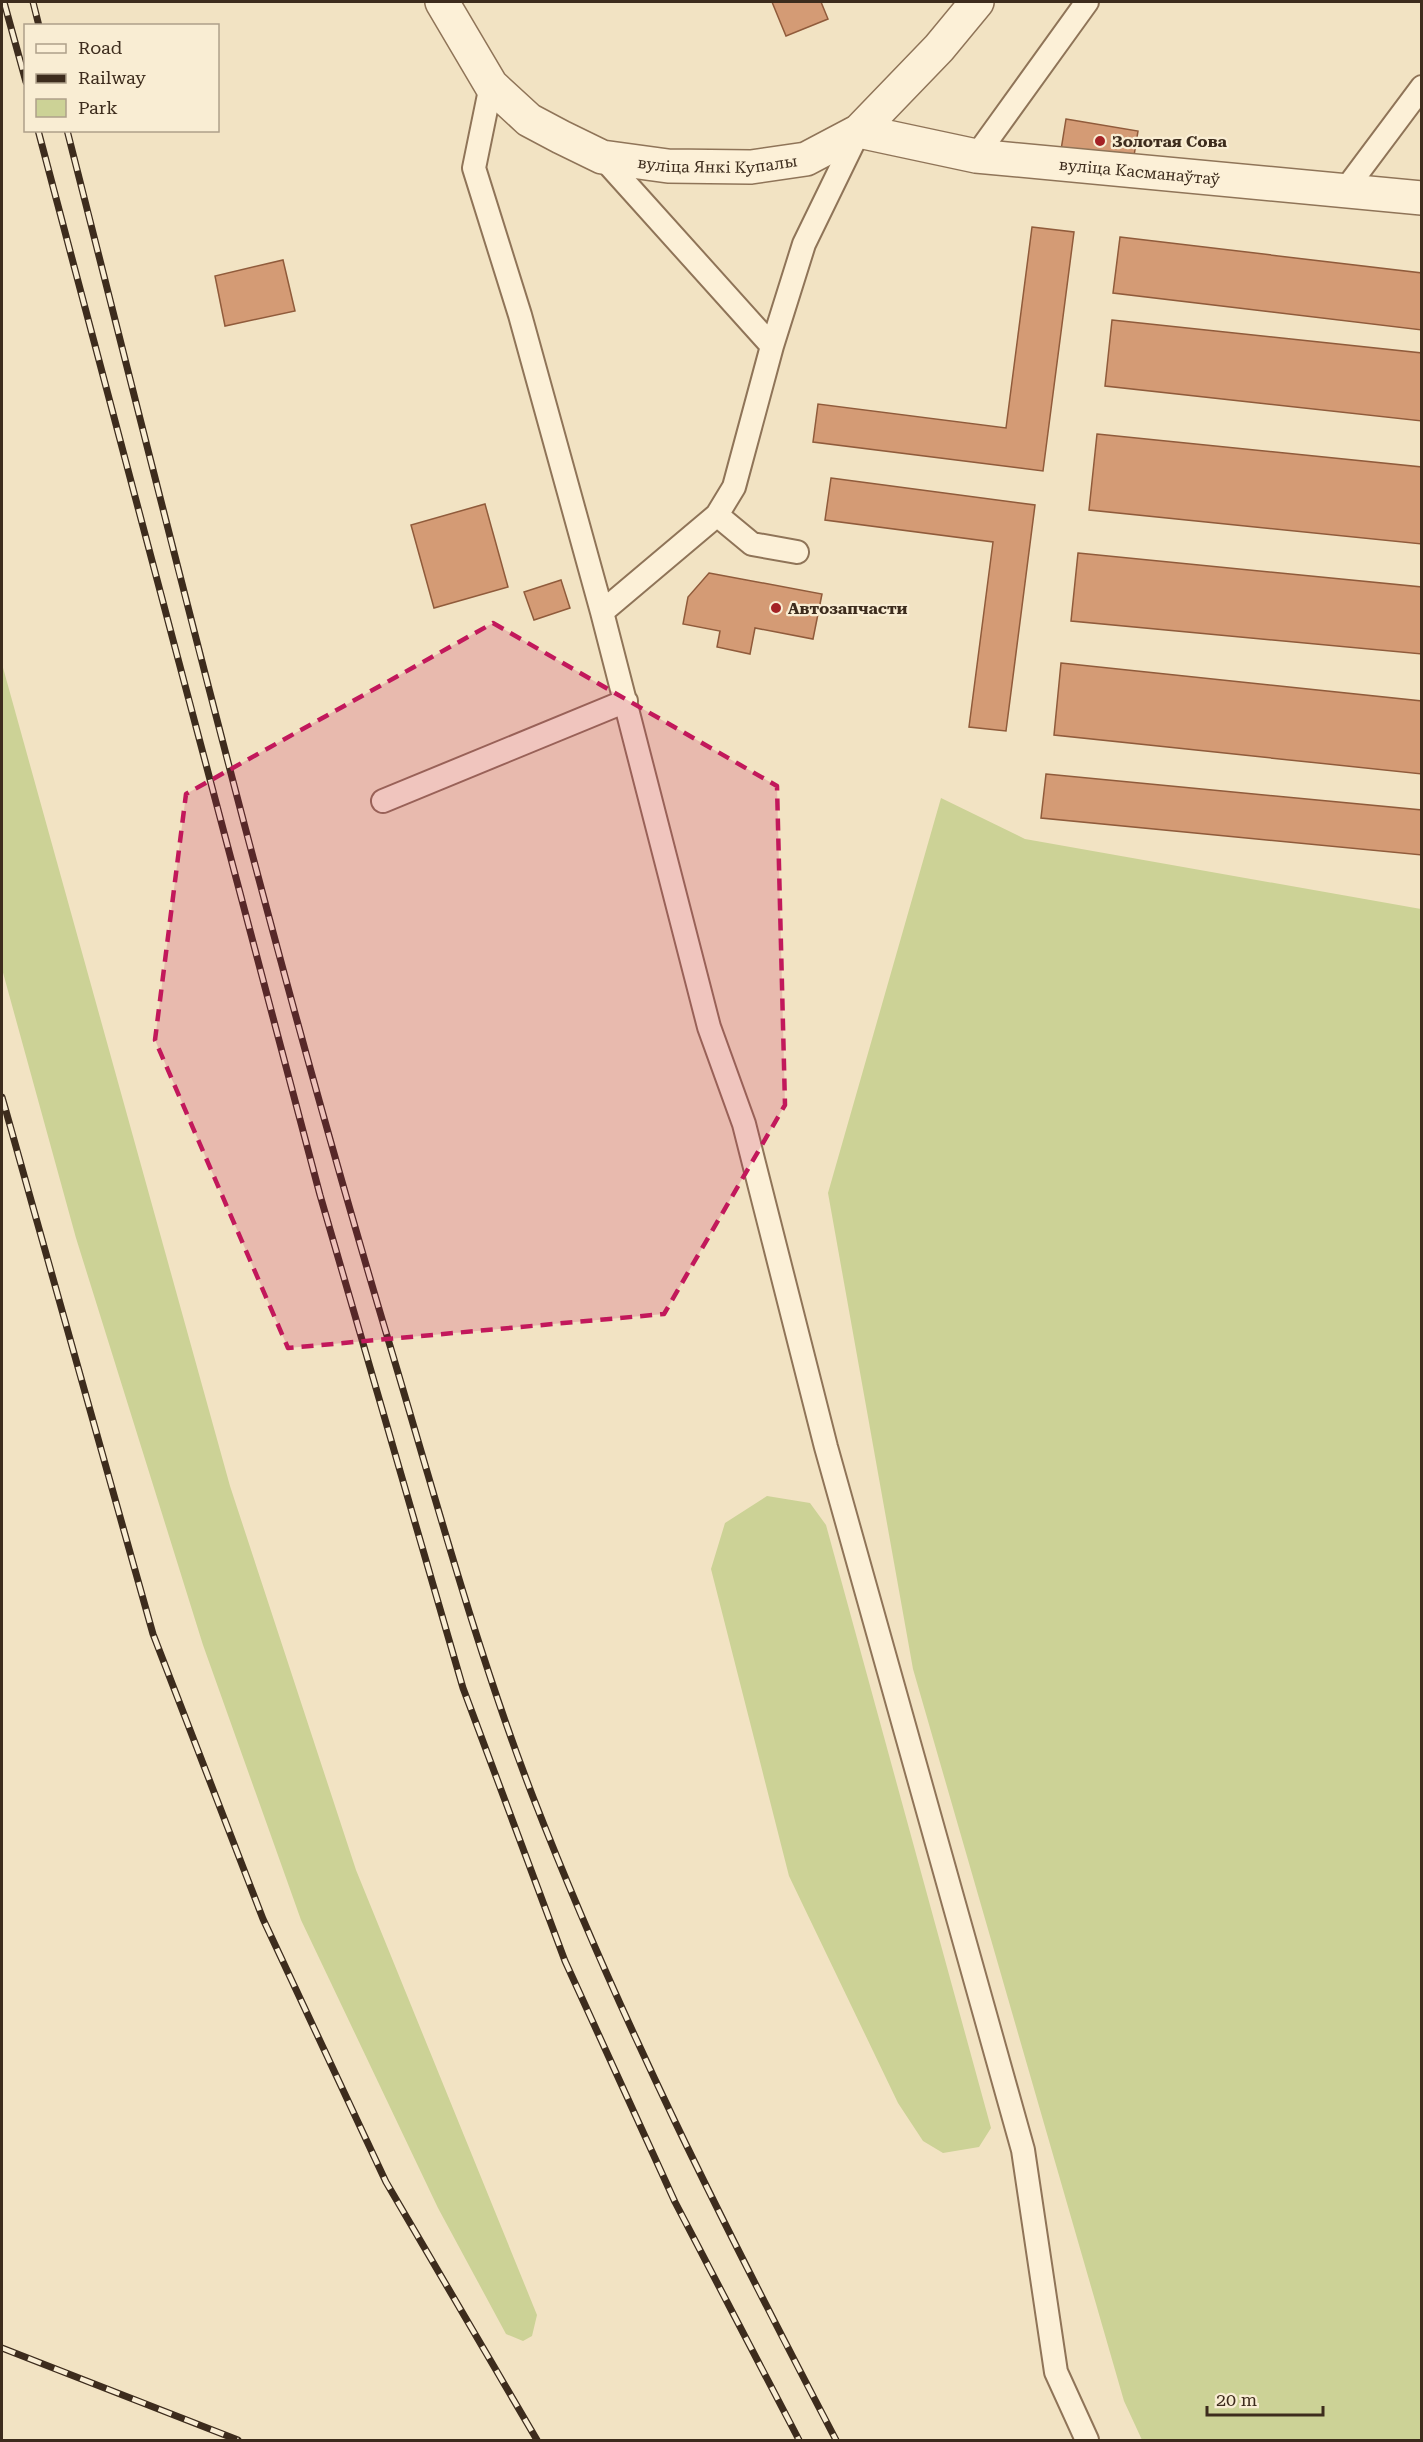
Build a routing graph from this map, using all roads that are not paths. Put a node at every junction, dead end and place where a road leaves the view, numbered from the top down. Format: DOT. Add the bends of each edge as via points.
graph roads {
  1 [pos="977,2"];
  2 [pos="1087,2"];
  3 [pos="447,11"];
  4 [pos="491,85"];
  5 [pos="1422,87"];
  6 [pos="859,131"];
  7 [pos="976,156"];
  8 [pos="602,158"];
  9 [pos="1345,190"];
  10 [pos="1422,198"];
  11 [pos="772,346"];
  12 [pos="717,515"];
  13 [pos="797,552"];
  14 [pos="602,612"];
  15 [pos="626,701"];
  16 [pos="383,801"];
  17 [pos="1088,2440"];
  1 -- 6 [label="street, вуліца Янкі Купалы" via="939,48"];
  2 -- 7 [label="lane"];
  3 -- 4 [label="street, вуліца Янкі Купалы"];
  4 -- 8 [label="street, вуліца Янкі Купалы" via="529,120"];
  4 -- 14 [label="lane" via="474,168 520,315"];
  5 -- 9 [label="lane"];
  6 -- 7 [label="street, вуліца Касманаўтаў"];
  6 -- 8 [label="street, вуліца Янкі Купалы" via="806,159 751,167 668,165"];
  6 -- 11 [label="lane" via="804,244"];
  7 -- 9 [label="street, вуліца Касманаўтаў"];
  8 -- 11 [label="lane"];
  9 -- 10 [label="street, вуліца Касманаўтаў"];
  11 -- 12 [label="lane" via="734,487"];
  12 -- 13 [label="lane" via="752,544"];
  12 -- 14 [label="lane"];
  14 -- 15 [label="lane"];
  15 -- 16 [label="lane"];
  15 -- 17 [label="lane" via="709,1026 747,1134 826,1447 1023,2150 1056,2372"];
}
